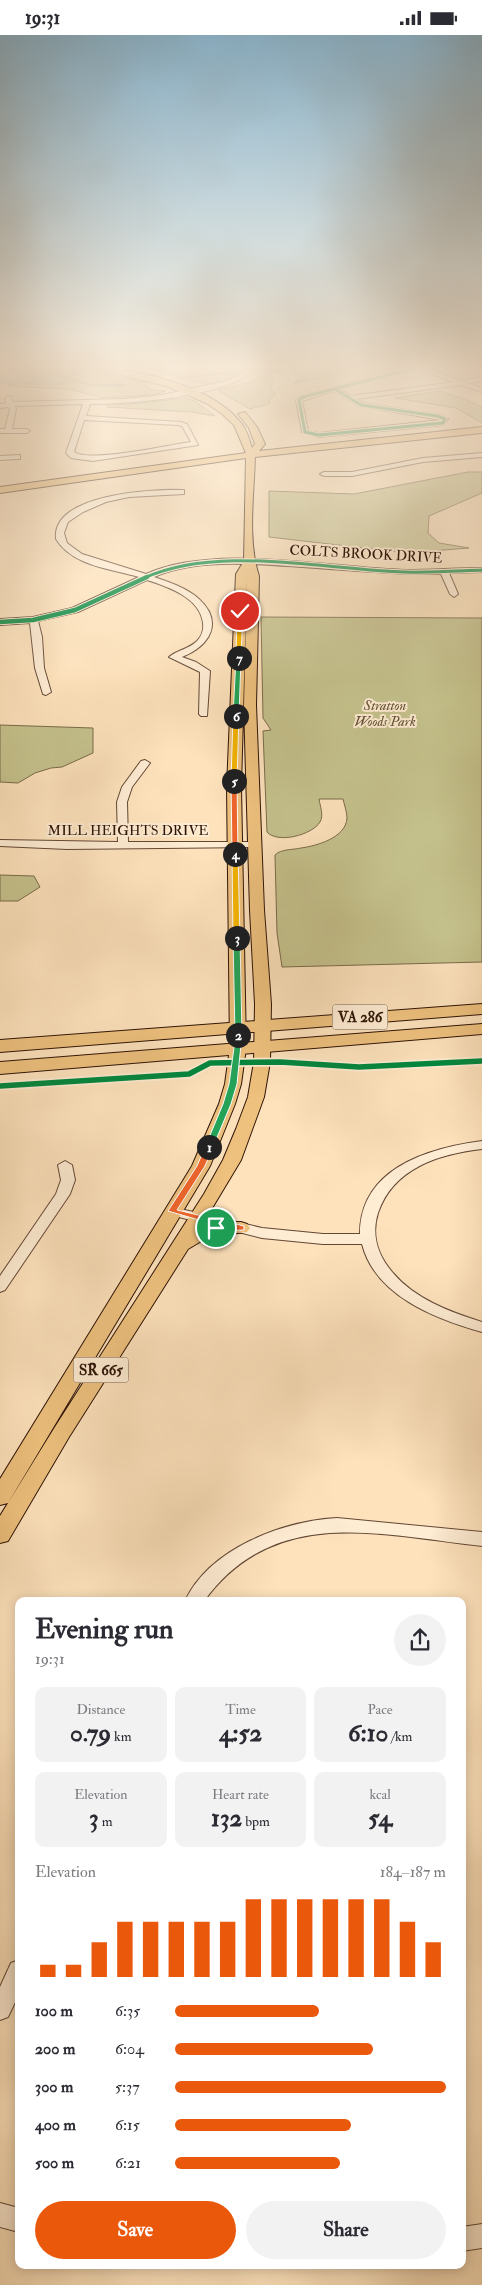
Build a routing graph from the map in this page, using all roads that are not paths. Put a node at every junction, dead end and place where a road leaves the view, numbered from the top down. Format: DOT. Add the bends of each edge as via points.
graph roads {
  1 [pos="132,473"];
  2 [pos="250,473"];
  3 [pos="357,473"];
  4 [pos="324,474"];
  5 [pos="0,491"];
  6 [pos="181,492"];
  7 [pos="249,561"];
  8 [pos="482,570"];
  9 [pos="444,572"];
  10 [pos="145,577"];
  11 [pos="454,594"];
  12 [pos="33,620"];
  13 [pos="0,623"];
  14 [pos="46,692"];
  15 [pos="204,714"];
  16 [pos="145,763"];
  17 [pos="0,843"];
  18 [pos="123,845"];
  19 [pos="235,845"];
  20 [pos="256,845"];
  21 [pos="482,1009"];
  22 [pos="263,1025"];
  23 [pos="239,1027"];
  24 [pos="482,1029"];
  25 [pos="0,1046"];
  26 [pos="262,1046"];
  27 [pos="238,1048"];
  28 [pos="0,1068"];
  29 [pos="482,1145"];
  30 [pos="65,1165"];
  31 [pos="172,1211"];
  32 [pos="198,1217"];
  33 [pos="241,1228"];
  34 [pos="368,1239"];
  35 [pos="178,1247"];
  36 [pos="0,1287"];
  37 [pos="482,1327"];
  38 [pos="6,1473"];
  39 [pos="32,1481"];
  40 [pos="0,1497"];
  41 [pos="0,1535"];
  42 [pos="482,1539"];
  43 [pos="197,1597"];
  44 [pos="15,1978"];
  45 [pos="0,2010"];
  46 [pos="0,2215"];
  47 [pos="15,2219"];
  48 [pos="482,2236"];
  49 [pos="466,2238"];
  1 -- 5 [label="main road"];
  2 -- 7 [label="main road, SR 665"];
  3 -- 4 [label="street"];
  6 -- 10 [label="street" via="146,493 105,500 78,511 61,526 60,538 74,553"];
  7 -- 9 [label="street, COLTS BROOK DRIVE"];
  7 -- 10 [label="street, COLTS BROOK DRIVE" via="187,565"];
  7 -- 19 [label="main road, SR 665" via="241,574 240,592"];
  7 -- 20 [label="main road, SR 665" via="254,576 250,705"];
  8 -- 9 [label="street, COLTS BROOK DRIVE"];
  9 -- 11 [label="street"];
  10 -- 12 [label="street, COLTS BROOK DRIVE" via="83,607"];
  10 -- 15 [label="street" via="186,593 202,605 210,620 207,636 199,645 174,657 205,671"];
  12 -- 13 [label="street, COLTS BROOK DRIVE"];
  12 -- 14 [label="street"];
  16 -- 18 [label="street" via="127,787 122,802"];
  17 -- 18 [label="street, MILL HEIGHTS DRIVE"];
  18 -- 19 [label="street, MILL HEIGHTS DRIVE"];
  19 -- 20 [label="street, MILL HEIGHTS DRIVE"];
  19 -- 23 [label="main road, SR 665"];
  20 -- 22 [label="main road, SR 665"];
  21 -- 22 [label="highway, VA 286"];
  22 -- 23 [label="highway, VA 286"];
  22 -- 26 [label="main road, SR 665"];
  23 -- 25 [label="highway, VA 286"];
  23 -- 27 [label="main road, SR 665"];
  24 -- 26 [label="highway, VA 286"];
  26 -- 27 [label="highway, VA 286"];
  26 -- 32 [label="main road, SR 665" via="256,1097 245,1129 232,1160"];
  27 -- 28 [label="highway, VA 286"];
  27 -- 31 [label="main road, SR 665" via="233,1084 218,1127 201,1166"];
  29 -- 34 [label="street" via="433,1155 396,1174 374,1201"];
  30 -- 36 [label="street" via="68,1180 63,1193"];
  31 -- 32 [label="street"];
  31 -- 38 [label="main road, SR 665"];
  32 -- 33 [label="street"];
  32 -- 35 [label="main road, SR 665"];
  33 -- 34 [label="street" via="292,1237"];
  33 -- 35 [label="main road" via="206,1230"];
  34 -- 37 [label="street" via="381,1268 409,1294 449,1317"];
  35 -- 39 [label="main road, SR 665"];
  38 -- 39 [label="street"];
  38 -- 40 [label="main road, SR 665"];
  39 -- 41 [label="main road, SR 665"];
  42 -- 43 [label="street" via="357,1525 304,1528 257,1545 237,1557 215,1575"];
  44 -- 45 [label="street"];
  46 -- 47 [label="street"];
  48 -- 49 [label="street"];
}
